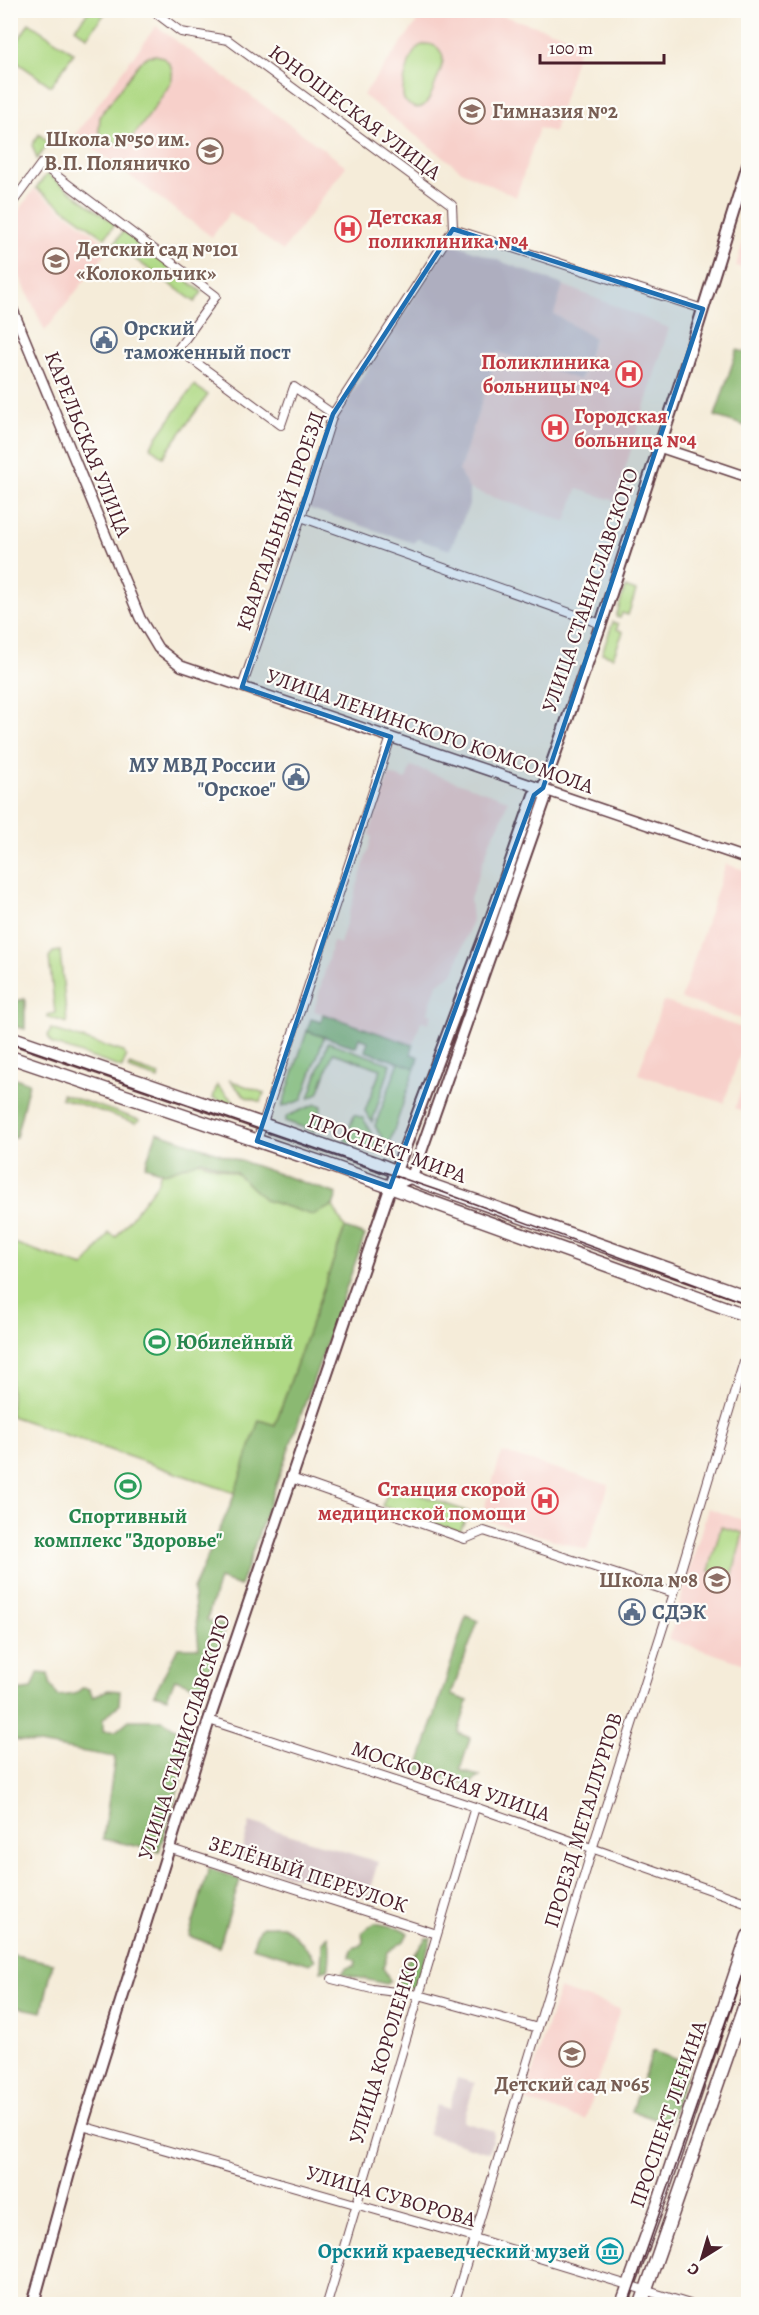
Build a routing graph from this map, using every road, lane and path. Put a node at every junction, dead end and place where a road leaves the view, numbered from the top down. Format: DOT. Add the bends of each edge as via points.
graph roads {
  1 [pos="152,10"];
  2 [pos="748,166"];
  3 [pos="10,206"];
  4 [pos="453,229"];
  5 [pos="10,303"];
  6 [pos="703,309"];
  7 [pos="333,414"];
  8 [pos="659,447"];
  9 [pos="748,477"];
  10 [pos="301,517"];
  11 [pos="132,598"];
  12 [pos="600,624"];
  13 [pos="242,687"];
  14 [pos="391,737"];
  15 [pos="543,788"];
  16 [pos="748,859"];
  17 [pos="16,1039"];
  18 [pos="13,1058"];
  19 [pos="263,1123"];
  20 [pos="257,1141"];
  21 [pos="396,1171"];
  22 [pos="412,1177"];
  23 [pos="390,1187"];
  24 [pos="511,1213"];
  25 [pos="538,1223"];
  26 [pos="505,1229"];
  27 [pos="532,1239"];
  28 [pos="618,1251"];
  29 [pos="611,1267"];
  30 [pos="743,1295"];
  31 [pos="732,1310"];
  32 [pos="748,1316"];
  33 [pos="748,1348"];
  34 [pos="291,1478"];
  35 [pos="674,1593"];
  36 [pos="209,1720"];
  37 [pos="475,1807"];
  38 [pos="592,1847"];
  39 [pos="168,1848"];
  40 [pos="748,1903"];
  41 [pos="437,1934"];
  42 [pos="748,1936"];
  43 [pos="332,1978"];
  44 [pos="419,1995"];
  45 [pos="748,1996"];
  46 [pos="537,2028"];
  47 [pos="714,2039"];
  48 [pos="731,2045"];
  49 [pos="704,2069"];
  50 [pos="721,2075"];
  51 [pos="685,2125"];
  52 [pos="82,2126"];
  53 [pos="702,2130"];
  54 [pos="674,2156"];
  55 [pos="691,2162"];
  56 [pos="661,2196"];
  57 [pos="677,2202"];
  58 [pos="356,2205"];
  59 [pos="654,2214"];
  60 [pos="670,2220"];
  61 [pos="474,2238"];
  62 [pos="628,2286"];
  63 [pos="646,2291"];
  64 [pos="33,2304"];
  65 [pos="327,2304"];
  66 [pos="453,2304"];
  67 [pos="621,2304"];
  68 [pos="641,2304"];
  69 [pos="690,2304"];
  1 -- 4 [label="street, ЮНОШЕСКАЯ УЛИЦА" via="182,32 228,40 452,205"];
  2 -- 6 [label="main road, УЛИЦА СТАНИСЛАВСКОГО"];
  3 -- 7 [label="street" via="41,164 216,296 178,349 281,425 294,387"];
  4 -- 6 [label="street"];
  4 -- 7 [label="street, КВАРТАЛЬНЫЙ ПРОЕЗД"];
  5 -- 11 [label="street, КАРЕЛЬСКАЯ УЛИЦА"];
  6 -- 8 [label="main road, УЛИЦА СТАНИСЛАВСКОГО"];
  7 -- 10 [label="street, КВАРТАЛЬНЫЙ ПРОЕЗД"];
  8 -- 9 [label="street"];
  8 -- 12 [label="main road, УЛИЦА СТАНИСЛАВСКОГО"];
  10 -- 12 [label="street"];
  10 -- 13 [label="street, КВАРТАЛЬНЫЙ ПРОЕЗД"];
  11 -- 13 [label="street, УЛИЦА ЛЕНИНСКОГО КОМСОМОЛА" via="158,648 181,666"];
  12 -- 15 [label="main road, УЛИЦА СТАНИСЛАВСКОГО"];
  13 -- 14 [label="street, УЛИЦА ЛЕНИНСКОГО КОМСОМОЛА"];
  14 -- 15 [label="street, УЛИЦА ЛЕНИНСКОГО КОМСОМОЛА"];
  14 -- 19 [label="street"];
  15 -- 16 [label="street, УЛИЦА ЛЕНИНСКОГО КОМСОМОЛА"];
  15 -- 21 [label="main road, УЛИЦА СТАНИСЛАВСКОГО" via="534,795"];
  15 -- 22 [label="main road, УЛИЦА СТАНИСЛАВСКОГО" via="545,799"];
  17 -- 19 [label="main road, ПРОСПЕКТ МИРА"];
  18 -- 20 [label="main road, ПРОСПЕКТ МИРА"];
  19 -- 20 [label="street"];
  19 -- 21 [label="main road, ПРОСПЕКТ МИРА"];
  20 -- 23 [label="main road, ПРОСПЕКТ МИРА"];
  21 -- 22 [label="main road, ПРОСПЕКТ МИРА"];
  21 -- 23 [label="main road, УЛИЦА СТАНИСЛАВСКОГО"];
  22 -- 23 [label="main road"];
  22 -- 24 [label="main road, ПРОСПЕКТ МИРА"];
  23 -- 26 [label="main road, ПРОСПЕКТ МИРА"];
  23 -- 34 [label="main road, УЛИЦА СТАНИСЛАВСКОГО"];
  24 -- 25 [label="main road, ПРОСПЕКТ МИРА"];
  24 -- 26 [label="street"];
  25 -- 27 [label="street"];
  25 -- 28 [label="main road, ПРОСПЕКТ МИРА"];
  26 -- 27 [label="main road, ПРОСПЕКТ МИРА"];
  27 -- 29 [label="main road, ПРОСПЕКТ МИРА"];
  28 -- 29 [label="street"];
  28 -- 30 [label="main road, ПРОСПЕКТ МИРА"];
  29 -- 31 [label="main road, ПРОСПЕКТ МИРА"];
  30 -- 31 [label="street"];
  31 -- 32 [label="main road, ПРОСПЕКТ МИРА"];
  33 -- 35 [label="street, ПРОЕЗД МЕТАЛЛУРГОВ"];
  34 -- 35 [label="street" via="465,1539 484,1531"];
  34 -- 36 [label="main road, УЛИЦА СТАНИСЛАВСКОГО"];
  35 -- 38 [label="street, ПРОЕЗД МЕТАЛЛУРГОВ"];
  36 -- 37 [label="street, МОСКОВСКАЯ УЛИЦА"];
  36 -- 39 [label="main road, УЛИЦА СТАНИСЛАВСКОГО"];
  37 -- 38 [label="street, МОСКОВСКАЯ УЛИЦА"];
  37 -- 41 [label="street, УЛИЦА КОРОЛЕНКО"];
  38 -- 40 [label="street, МОСКОВСКАЯ УЛИЦА"];
  38 -- 46 [label="street, ПРОЕЗД МЕТАЛЛУРГОВ"];
  39 -- 41 [label="street, ЗЕЛЁНЫЙ ПЕРЕУЛОК"];
  39 -- 52 [label="main road, УЛИЦА СТАНИСЛАВСКОГО"];
  41 -- 44 [label="street, УЛИЦА КОРОЛЕНКО"];
  42 -- 47 [label="main road, ПРОСПЕКТ ЛЕНИНА"];
  43 -- 44 [label="street" via="372,1989"];
  44 -- 46 [label="street"];
  44 -- 58 [label="street, УЛИЦА КОРОЛЕНКО"];
  45 -- 48 [label="main road, ПРОСПЕКТ ЛЕНИНА"];
  46 -- 61 [label="street, ПРОЕЗД МЕТАЛЛУРГОВ"];
  47 -- 48 [label="street"];
  47 -- 49 [label="main road, ПРОСПЕКТ ЛЕНИНА"];
  48 -- 50 [label="main road, ПРОСПЕКТ ЛЕНИНА"];
  49 -- 50 [label="street"];
  49 -- 51 [label="main road, ПРОСПЕКТ ЛЕНИНА"];
  50 -- 53 [label="main road, ПРОСПЕКТ ЛЕНИНА"];
  51 -- 53 [label="street"];
  51 -- 54 [label="main road, ПРОСПЕКТ ЛЕНИНА"];
  52 -- 58 [label="street, УЛИЦА СУВОРОВА"];
  52 -- 64 [label="main road, УЛИЦА СТАНИСЛАВСКОГО"];
  53 -- 55 [label="main road, ПРОСПЕКТ ЛЕНИНА"];
  54 -- 55 [label="street"];
  54 -- 56 [label="main road, ПРОСПЕКТ ЛЕНИНА"];
  55 -- 57 [label="main road, ПРОСПЕКТ ЛЕНИНА"];
  56 -- 57 [label="street"];
  56 -- 59 [label="main road, ПРОСПЕКТ ЛЕНИНА"];
  57 -- 60 [label="main road, ПРОСПЕКТ ЛЕНИНА"];
  58 -- 61 [label="street, УЛИЦА СУВОРОВА"];
  58 -- 65 [label="street, УЛИЦА КОРОЛЕНКО"];
  59 -- 60 [label="street"];
  59 -- 62 [label="main road, ПРОСПЕКТ ЛЕНИНА"];
  60 -- 63 [label="main road, ПРОСПЕКТ ЛЕНИНА"];
  61 -- 62 [label="street, УЛИЦА СУВОРОВА"];
  61 -- 66 [label="street, ПРОЕЗД МЕТАЛЛУРГОВ"];
  62 -- 63 [label="street, УЛИЦА СУВОРОВА"];
  62 -- 67 [label="main road, ПРОСПЕКТ ЛЕНИНА"];
  63 -- 68 [label="main road, ПРОСПЕКТ ЛЕНИНА"];
  63 -- 69 [label="street, УЛИЦА СУВОРОВА"];
}
